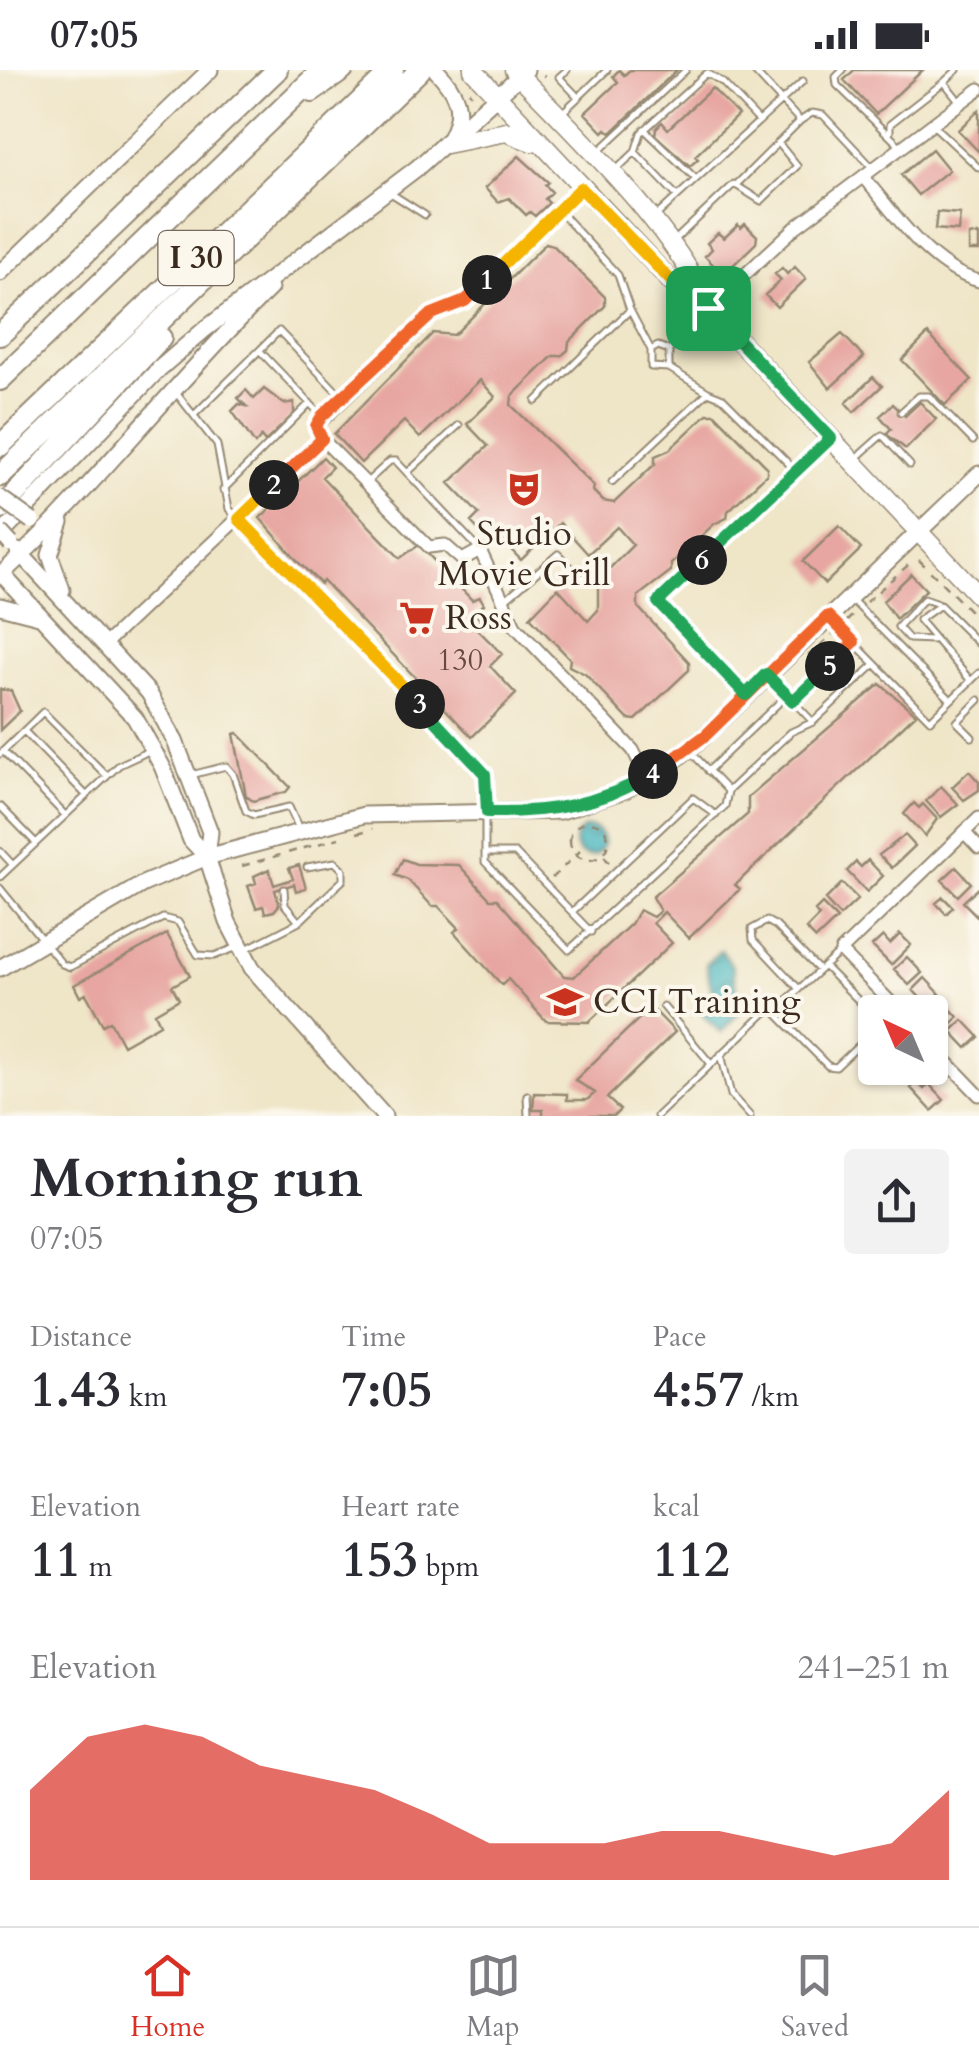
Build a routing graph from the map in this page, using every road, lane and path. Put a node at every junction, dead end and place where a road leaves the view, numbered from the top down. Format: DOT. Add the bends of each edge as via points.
graph roads {
  1 [pos="210,70"];
  2 [pos="277,70"];
  3 [pos="322,70"];
  4 [pos="343,70"];
  5 [pos="392,70"];
  6 [pos="420,70"];
  7 [pos="436,70"];
  8 [pos="567,70"];
  9 [pos="607,70"];
  10 [pos="686,70"];
  11 [pos="753,70"];
  12 [pos="843,70"];
  13 [pos="958,70"];
  14 [pos="520,72"];
  15 [pos="804,81"];
  16 [pos="472,82"];
  17 [pos="944,82"];
  18 [pos="979,89"];
  19 [pos="496,98"];
  20 [pos="578,98"];
  21 [pos="782,101"];
  22 [pos="962,104"];
  23 [pos="276,114"];
  24 [pos="559,116"];
  25 [pos="800,120"];
  26 [pos="760,121"];
  27 [pos="934,125"];
  28 [pos="644,130"];
  29 [pos="890,132"];
  30 [pos="446,144"];
  31 [pos="780,145"];
  32 [pos="540,146"];
  33 [pos="339,148"];
  34 [pos="902,148"];
  35 [pos="635,152"];
  36 [pos="595,155"];
  37 [pos="979,168"];
  38 [pos="869,173"];
  39 [pos="612,175"];
  40 [pos="696,180"];
  41 [pos="738,184"];
  42 [pos="581,188"];
  43 [pos="387,190"];
  44 [pos="677,196"];
  45 [pos="559,211"];
  46 [pos="425,215"];
  47 [pos="650,221"];
  48 [pos="670,245"];
  49 [pos="312,247"];
  50 [pos="0,273"];
  51 [pos="979,281"];
  52 [pos="630,310"];
  53 [pos="710,310"];
  54 [pos="0,335"];
  55 [pos="652,350"];
  56 [pos="669,350"];
  57 [pos="260,351"];
  58 [pos="669,368"];
  59 [pos="0,380"];
  60 [pos="172,388"];
  61 [pos="708,392"];
  62 [pos="343,398"];
  63 [pos="536,401"];
  64 [pos="310,403"];
  65 [pos="901,412"];
  66 [pos="196,414"];
  67 [pos="322,416"];
  68 [pos="459,425"];
  69 [pos="888,425"];
  70 [pos="882,435"];
  71 [pos="831,438"];
  72 [pos="322,439"];
  73 [pos="972,441"];
  74 [pos="0,446"];
  75 [pos="853,462"];
  76 [pos="910,466"];
  77 [pos="796,470"];
  78 [pos="407,473"];
  79 [pos="979,474"];
  80 [pos="0,476"];
  81 [pos="612,482"];
  82 [pos="366,483"];
  83 [pos="223,490"];
  84 [pos="1,503"];
  85 [pos="61,517"];
  86 [pos="239,519"];
  87 [pos="918,531"];
  88 [pos="8,542"];
  89 [pos="480,550"];
  90 [pos="600,562"];
  91 [pos="1,574"];
  92 [pos="979,596"];
  93 [pos="503,600"];
  94 [pos="866,602"];
  95 [pos="852,604"];
  96 [pos="937,604"];
  97 [pos="0,606"];
  98 [pos="71,607"];
  99 [pos="828,616"];
  100 [pos="44,618"];
  101 [pos="979,620"];
  102 [pos="846,622"];
  103 [pos="833,634"];
  104 [pos="933,640"];
  105 [pos="854,642"];
  106 [pos="106,643"];
  107 [pos="979,644"];
  108 [pos="875,664"];
  109 [pos="797,666"];
  110 [pos="979,673"];
  111 [pos="766,674"];
  112 [pos="971,680"];
  113 [pos="746,695"];
  114 [pos="787,695"];
  115 [pos="951,700"];
  116 [pos="979,700"];
  117 [pos="793,701"];
  118 [pos="813,722"];
  119 [pos="24,730"];
  120 [pos="972,737"];
  121 [pos="153,749"];
  122 [pos="688,750"];
  123 [pos="2,752"];
  124 [pos="708,771"];
  125 [pos="107,776"];
  126 [pos="188,776"];
  127 [pos="646,778"];
  128 [pos="728,792"];
  129 [pos="86,796"];
  130 [pos="0,806"];
  131 [pos="487,812"];
  132 [pos="716,815"];
  133 [pos="65,816"];
  134 [pos="979,818"];
  135 [pos="300,831"];
  136 [pos="964,832"];
  137 [pos="338,838"];
  138 [pos="36,843"];
  139 [pos="979,848"];
  140 [pos="580,851"];
  141 [pos="0,852"];
  142 [pos="485,853"];
  143 [pos="602,855"];
  144 [pos="576,856"];
  145 [pos="207,857"];
  146 [pos="610,864"];
  147 [pos="13,865"];
  148 [pos="242,866"];
  149 [pos="308,867"];
  150 [pos="0,877"];
  151 [pos="550,880"];
  152 [pos="0,888"];
  153 [pos="284,890"];
  154 [pos="572,912"];
  155 [pos="299,922"];
  156 [pos="591,932"];
  157 [pos="45,942"];
  158 [pos="242,948"];
  159 [pos="840,951"];
  160 [pos="0,968"];
  161 [pos="822,968"];
  162 [pos="799,989"];
  163 [pos="883,995"];
  164 [pos="858,1001"];
  165 [pos="663,1006"];
  166 [pos="772,1009"];
  167 [pos="858,1046"];
  168 [pos="721,1054"];
  169 [pos="948,1063"];
  170 [pos="711,1064"];
  171 [pos="979,1095"];
  172 [pos="526,1096"];
  173 [pos="384,1116"];
  174 [pos="528,1116"];
  175 [pos="657,1116"];
  176 [pos="750,1116"];
  1 -- 50 [label="main road"];
  2 -- 54 [label="highway"];
  3 -- 23 [label="highway, I 30"];
  4 -- 23 [label="highway"];
  5 -- 74 [label="highway, I 30"];
  6 -- 33 [label="highway, I 30"];
  7 -- 30 [label="main road" via="457,94"];
  8 -- 20 [label="lane" via="560,77"];
  9 -- 20 [label="lane"];
  10 -- 36 [label="lane"];
  11 -- 21 [label="lane"];
  12 -- 29 [label="lane" via="837,85 882,133"];
  13 -- 17 [label="lane"];
  14 -- 19 [label="main road"];
  14 -- 24 [label="main road"];
  15 -- 21 [label="lane"];
  16 -- 19 [label="main road"];
  17 -- 22 [label="lane"];
  17 -- 29 [label="lane" via="890,124"];
  18 -- 22 [label="street"];
  19 -- 30 [label="main road"];
  19 -- 32 [label="main road"];
  20 -- 24 [label="lane"];
  21 -- 25 [label="lane"];
  21 -- 26 [label="lane"];
  22 -- 27 [label="street"];
  23 -- 59 [label="highway, I 30"];
  24 -- 36 [label="main road"];
  25 -- 31 [label="lane"];
  25 -- 38 [label="lane" via="824,115"];
  26 -- 28 [label="lane" via="706,73"];
  26 -- 40 [label="lane"];
  27 -- 34 [label="street"];
  27 -- 37 [label="lane"];
  28 -- 35 [label="lane"];
  28 -- 40 [label="lane"];
  29 -- 34 [label="lane"];
  30 -- 32 [label="main road" via="506,132"];
  30 -- 43 [label="main road"];
  31 -- 41 [label="lane"];
  31 -- 41 [label="lane" via="797,166 761,201"];
  32 -- 42 [label="main road"];
  33 -- 80 [label="highway, I 30"];
  33 -- 84 [label="highway"];
  34 -- 38 [label="street"];
  35 -- 39 [label="lane"];
  35 -- 44 [label="lane"];
  36 -- 39 [label="main road"];
  38 -- 51 [label="street" via="946,266"];
  38 -- 53 [label="street" via="796,227"];
  39 -- 47 [label="main road"];
  40 -- 44 [label="lane"];
  41 -- 48 [label="lane"];
  42 -- 45 [label="street"];
  42 -- 53 [label="main road" via="682,292"];
  43 -- 46 [label="lane"];
  43 -- 49 [label="main road"];
  44 -- 47 [label="lane"];
  45 -- 52 [label="lane" via="618,275"];
  45 -- 62 [label="street" via="465,301 432,314"];
  47 -- 48 [label="main road"];
  48 -- 53 [label="main road" via="697,278"];
  49 -- 60 [label="main road"];
  49 -- 88 [label="main road" via="159,369"];
  52 -- 55 [label="lane"];
  52 -- 63 [label="lane"];
  53 -- 56 [label="lane"];
  53 -- 71 [label="main road"];
  55 -- 56 [label="lane"];
  55 -- 58 [label="lane" via="651,367"];
  56 -- 58 [label="lane"];
  57 -- 62 [label="lane" via="279,331"];
  57 -- 64 [label="lane"];
  57 -- 66 [label="lane"];
  58 -- 61 [label="lane"];
  60 -- 66 [label="lane"];
  60 -- 85 [label="main road"];
  61 -- 77 [label="lane" via="723,398"];
  61 -- 81 [label="lane"];
  62 -- 67 [label="street"];
  64 -- 67 [label="lane"];
  64 -- 83 [label="lane"];
  65 -- 73 [label="lane" via="929,396"];
  66 -- 83 [label="lane" via="217,445"];
  67 -- 72 [label="street" via="316,426"];
  68 -- 78 [label="lane"];
  69 -- 70 [label="lane"];
  70 -- 75 [label="lane"];
  70 -- 76 [label="lane"];
  71 -- 75 [label="main road"];
  71 -- 77 [label="lane"];
  72 -- 82 [label="street"];
  72 -- 86 [label="street"];
  75 -- 87 [label="main road"];
  77 -- 113 [label="lane" via="658,602"];
  78 -- 82 [label="lane" via="393,460"];
  78 -- 89 [label="lane"];
  79 -- 87 [label="main road"];
  82 -- 89 [label="street" via="429,547 445,545 462,560"];
  83 -- 86 [label="lane"];
  84 -- 85 [label="main road, bridge" via="32,522"];
  85 -- 88 [label="main road"];
  85 -- 98 [label="main road" via="50,555"];
  86 -- 106 [label="street"];
  86 -- 131 [label="lane" via="475,760 485,774"];
  87 -- 92 [label="main road"];
  87 -- 95 [label="main road"];
  88 -- 91 [label="main road"];
  88 -- 98 [label="main road"];
  89 -- 93 [label="street"];
  90 -- 93 [label="lane" via="582,579 558,554"];
  91 -- 100 [label="main road"];
  93 -- 127 [label="street" via="515,626 633,750"];
  94 -- 101 [label="path" via="916,560"];
  95 -- 99 [label="main road"];
  95 -- 102 [label="path"];
  95 -- 115 [label="lane"];
  96 -- 104 [label="lane" via="919,620"];
  96 -- 104 [label="lane" via="924,600 898,627 909,638"];
  96 -- 107 [label="lane"];
  97 -- 100 [label="main road"];
  98 -- 106 [label="main road"];
  99 -- 105 [label="lane"];
  99 -- 111 [label="main road"];
  100 -- 121 [label="main road" via="121,701"];
  103 -- 109 [label="path"];
  104 -- 112 [label="lane"];
  105 -- 108 [label="lane"];
  105 -- 117 [label="lane"];
  106 -- 126 [label="main road" via="150,693"];
  108 -- 115 [label="lane" via="930,720"];
  108 -- 118 [label="lane"];
  110 -- 112 [label="lane"];
  111 -- 113 [label="main road"];
  111 -- 114 [label="lane"];
  112 -- 115 [label="lane"];
  113 -- 122 [label="main road"];
  114 -- 117 [label="lane"];
  114 -- 124 [label="lane"];
  116 -- 120 [label="lane" via="957,722"];
  117 -- 118 [label="lane"];
  118 -- 128 [label="lane" via="791,732"];
  119 -- 123 [label="lane"];
  119 -- 125 [label="lane" via="43,712"];
  119 -- 129 [label="lane"];
  121 -- 125 [label="lane"];
  121 -- 145 [label="main road" via="192,840"];
  122 -- 124 [label="lane"];
  122 -- 127 [label="main road"];
  123 -- 133 [label="lane"];
  124 -- 128 [label="lane"];
  125 -- 129 [label="lane"];
  126 -- 135 [label="lane" via="226,766 246,812 289,806"];
  126 -- 145 [label="main road" via="210,832"];
  127 -- 131 [label="main road" via="561,811"];
  128 -- 132 [label="lane"];
  129 -- 133 [label="lane"];
  130 -- 138 [label="lane"];
  131 -- 135 [label="main road" via="364,815"];
  131 -- 142 [label="lane"];
  132 -- 154 [label="lane" via="693,798"];
  132 -- 156 [label="lane"];
  133 -- 138 [label="lane"];
  134 -- 136 [label="street"];
  135 -- 145 [label="main road"];
  136 -- 139 [label="street"];
  136 -- 159 [label="street"];
  137 -- 148 [label="path"];
  138 -- 147 [label="lane"];
  140 -- 144 [label="path"];
  141 -- 147 [label="lane"];
  142 -- 154 [label="lane" via="514,853"];
  142 -- 156 [label="lane" via="484,862 564,946 574,948"];
  143 -- 144 [label="path"];
  143 -- 144 [label="path" via="607,836 588,822 570,836"];
  143 -- 146 [label="path"];
  144 -- 151 [label="path"];
  145 -- 157 [label="main road" via="143,884"];
  145 -- 158 [label="main road"];
  147 -- 150 [label="lane"];
  149 -- 155 [label="lane" via="335,862 344,875"];
  152 -- 157 [label="lane"];
  153 -- 155 [label="lane" via="285,905"];
  154 -- 156 [label="lane"];
  155 -- 158 [label="lane"];
  157 -- 158 [label="lane" via="70,967 167,918 178,922 198,955"];
  157 -- 160 [label="main road"];
  158 -- 173 [label="main road" via="268,991"];
  159 -- 161 [label="lane"];
  159 -- 163 [label="street"];
  161 -- 162 [label="lane"];
  161 -- 162 [label="lane" via="776,926 767,921 752,929 753,940"];
  161 -- 164 [label="lane"];
  162 -- 166 [label="lane"];
  165 -- 170 [label="lane"];
  166 -- 167 [label="lane" via="828,1066 836,1067"];
  166 -- 168 [label="lane"];
  168 -- 170 [label="lane"];
  168 -- 176 [label="lane" via="731,1094"];
  169 -- 171 [label="street"];
  170 -- 175 [label="lane"];
  172 -- 174 [label="lane"];
}
